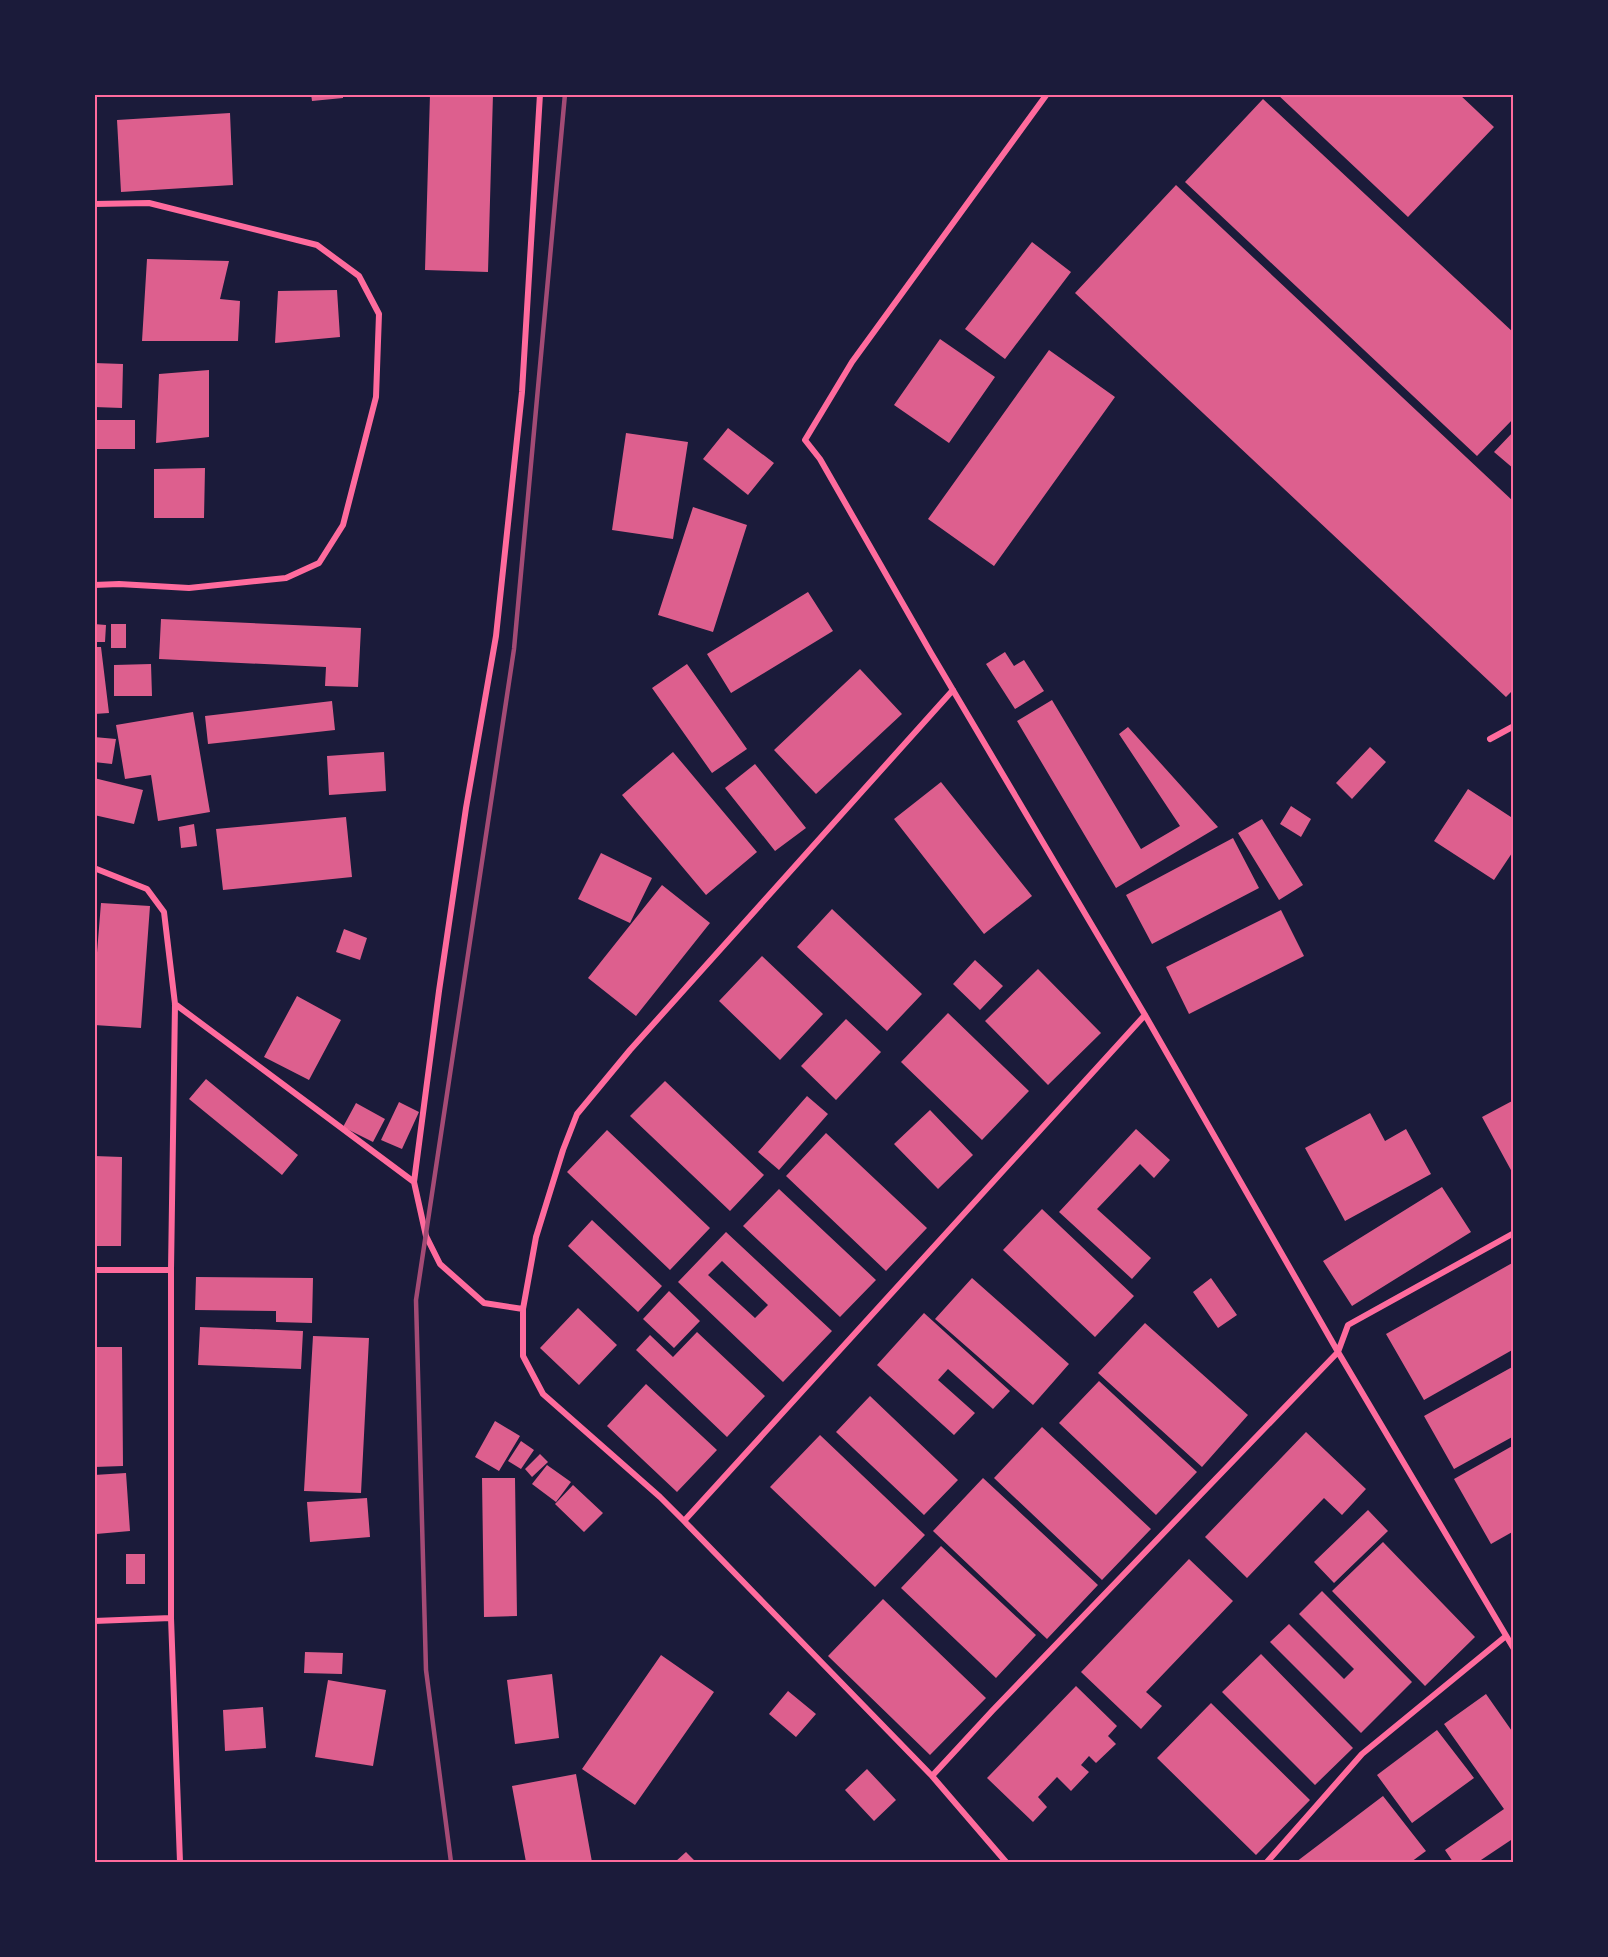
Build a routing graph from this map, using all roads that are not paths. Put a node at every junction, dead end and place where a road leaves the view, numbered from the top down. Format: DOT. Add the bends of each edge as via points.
graph roads {
  1 [pos="540,94"];
  2 [pos="1047,94"];
  3 [pos="94,204"];
  4 [pos="94,585"];
  5 [pos="953,690"];
  6 [pos="1514,726"];
  7 [pos="1490,739"];
  8 [pos="94,868"];
  9 [pos="175,1004"];
  10 [pos="1145,1015"];
  11 [pos="414,1182"];
  12 [pos="1514,1233"];
  13 [pos="94,1270"];
  14 [pos="171,1270"];
  15 [pos="524,1308"];
  16 [pos="1338,1352"];
  17 [pos="684,1521"];
  18 [pos="171,1618"];
  19 [pos="94,1621"];
  20 [pos="1506,1636"];
  21 [pos="1514,1649"];
  22 [pos="932,1776"];
  23 [pos="180,1863"];
  24 [pos="1006,1863"];
  25 [pos="1267,1863"];
  1 -- 11 [label="street" via="522,392 497,625 466,808"];
  2 -- 5 [label="street" via="852,362 805,440 820,459"];
  3 -- 4 [label="street" via="149,203 317,245 359,276 379,314 376,397 343,525 319,563 286,578 189,588"];
  5 -- 10 [label="street"];
  5 -- 15 [label="street" via="577,1114 536,1237"];
  6 -- 7 [label="street"];
  8 -- 9 [label="street" via="147,889 164,912"];
  9 -- 11 [label="street"];
  9 -- 14 [label="street"];
  10 -- 16 [label="street"];
  10 -- 17 [label="street"];
  11 -- 15 [label="street" via="426,1236 440,1264 484,1303"];
  12 -- 16 [label="street" via="1348,1325"];
  13 -- 14 [label="street"];
  14 -- 18 [label="street"];
  15 -- 17 [label="street" via="523,1356 543,1394"];
  16 -- 20 [label="street"];
  16 -- 22 [label="street"];
  17 -- 22 [label="street"];
  18 -- 19 [label="street"];
  18 -- 23 [label="street"];
  20 -- 21 [label="street"];
  20 -- 25 [label="street" via="1362,1754"];
  22 -- 24 [label="street"];
}
